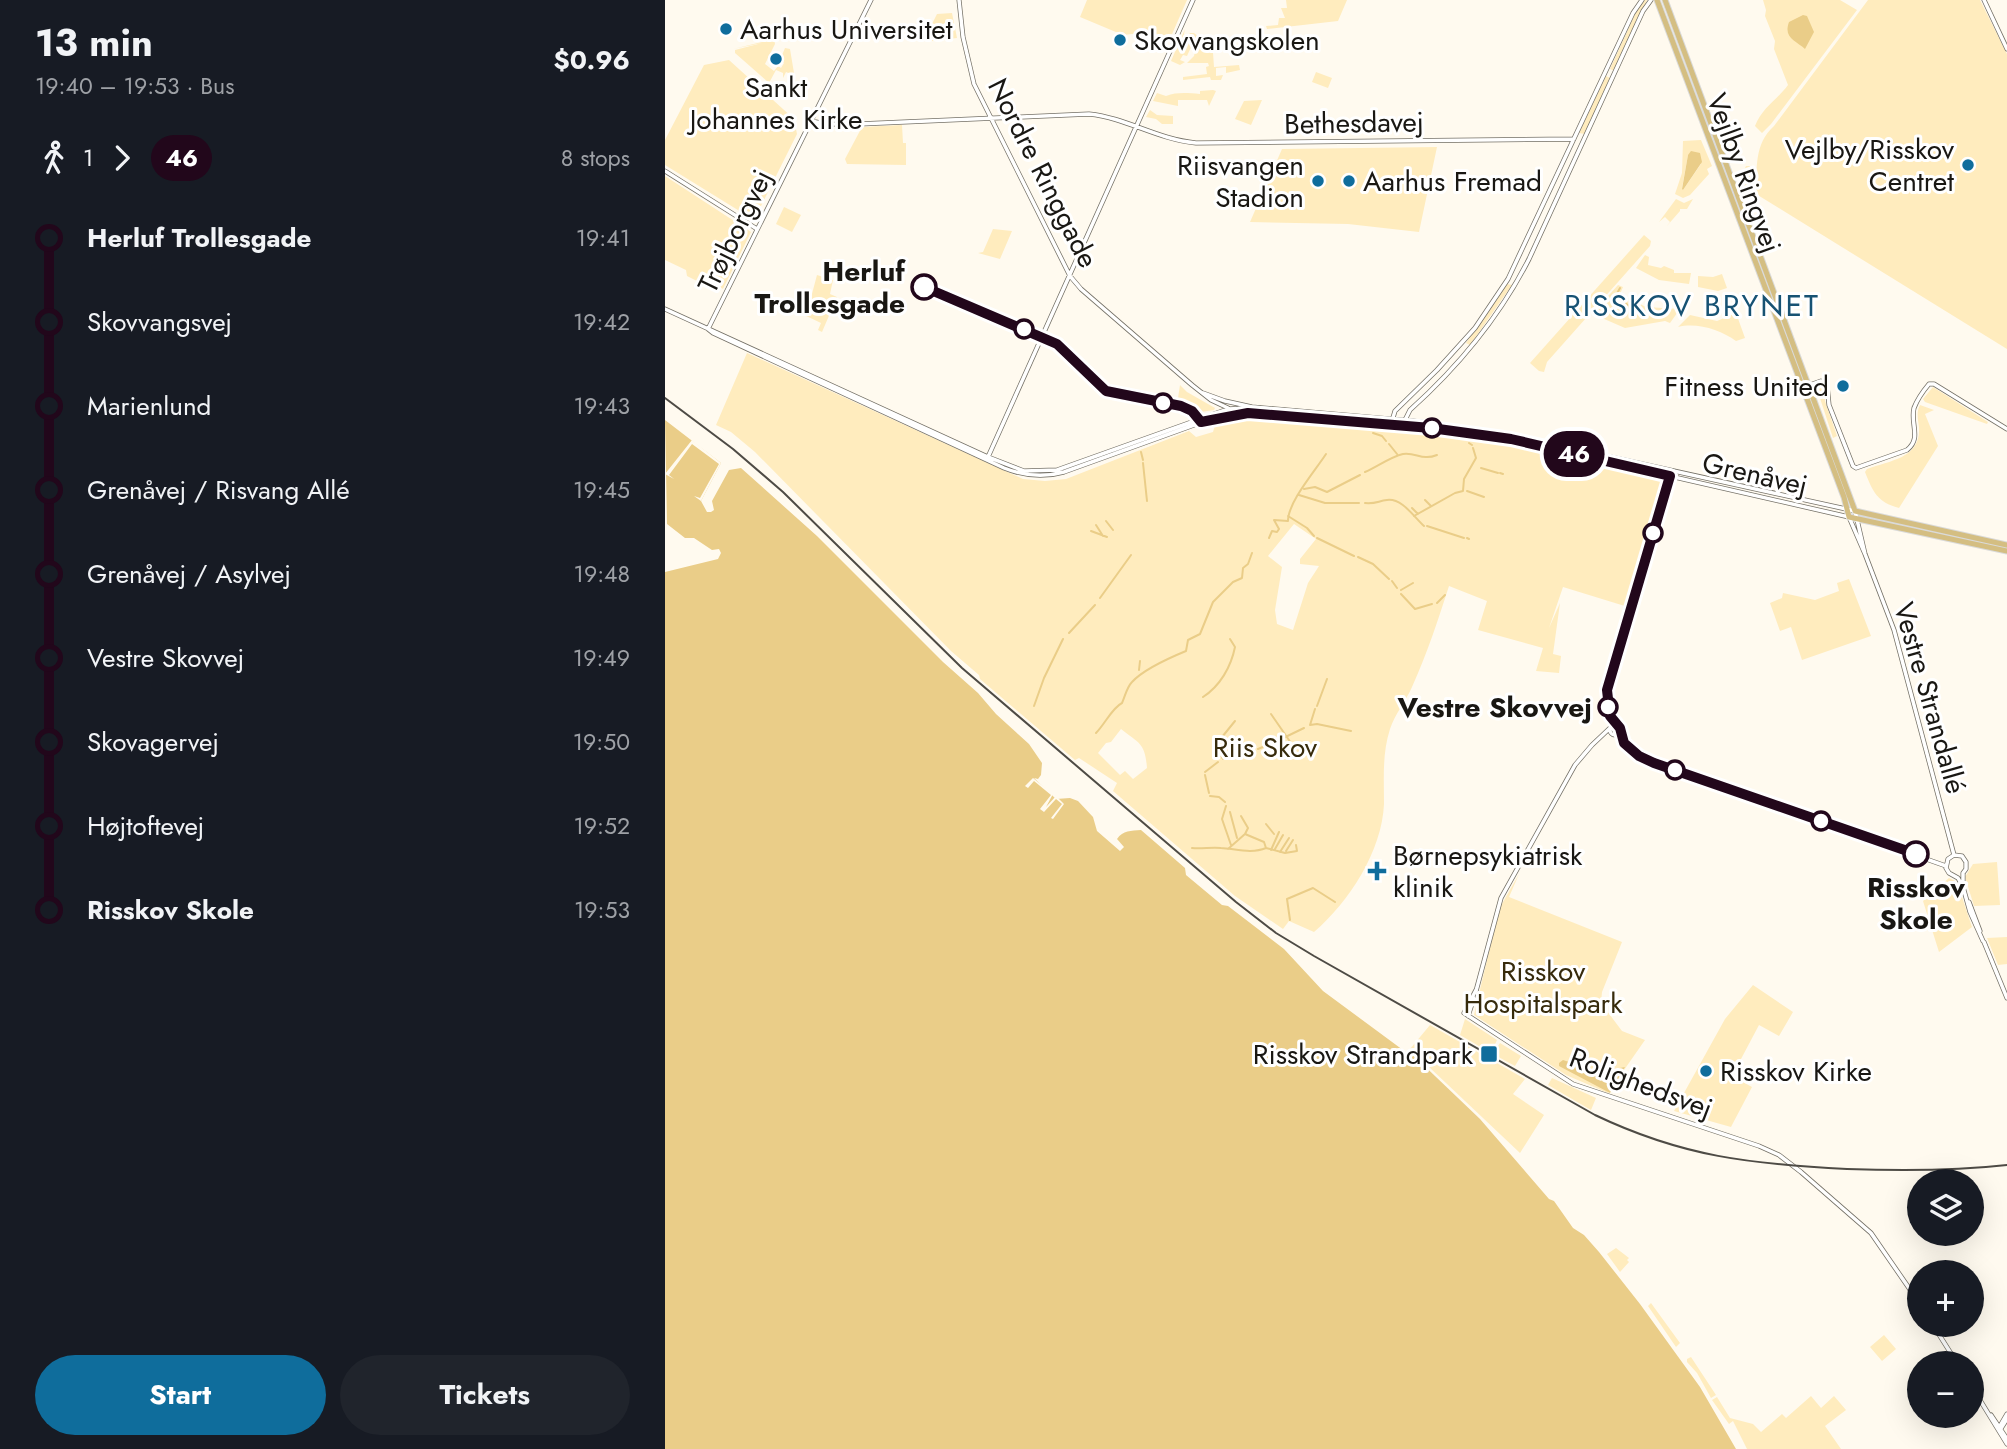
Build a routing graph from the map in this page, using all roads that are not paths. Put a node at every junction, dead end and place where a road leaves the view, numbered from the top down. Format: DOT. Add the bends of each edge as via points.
graph roads {
  1 [pos="871,0"];
  2 [pos="959,0"];
  3 [pos="1193,0"];
  4 [pos="1642,0"];
  5 [pos="1651,0"];
  6 [pos="1657,0"];
  7 [pos="1665,0"];
  8 [pos="1984,0"];
  9 [pos="2007,46"];
  10 [pos="989,117"];
  11 [pos="811,121"];
  12 [pos="1137,127"];
  13 [pos="1574,139"];
  14 [pos="665,171"];
  15 [pos="757,229"];
  16 [pos="1070,276"];
  17 [pos="665,309"];
  18 [pos="708,329"];
  19 [pos="1805,386"];
  20 [pos="1203,393"];
  21 [pos="1221,405"];
  22 [pos="1259,407"];
  23 [pos="1228,409"];
  24 [pos="1221,412"];
  25 [pos="1243,413"];
  26 [pos="1392,421"];
  27 [pos="1405,423"];
  28 [pos="2007,429"];
  29 [pos="988,457"];
  30 [pos="1671,473"];
  31 [pos="1847,510"];
  32 [pos="1855,512"];
  33 [pos="1849,517"];
  34 [pos="1856,519"];
  35 [pos="2007,545"];
  36 [pos="2007,551"];
  37 [pos="1865,554"];
  38 [pos="1614,730"];
  39 [pos="1954,855"];
  40 [pos="1946,863"];
  41 [pos="1963,873"];
  42 [pos="1956,876"];
  43 [pos="1964,889"];
  44 [pos="2007,998"];
  45 [pos="1907,1285"];
  46 [pos="1984,1406"];
  47 [pos="2007,1414"];
  48 [pos="2007,1419"];
  49 [pos="2000,1429"];
  50 [pos="2007,1441"];
  1 -- 11 [label="street, Trøjborgvej"];
  2 -- 10 [label="street, Nordre Ringgade" via="969,69"];
  3 -- 12 [label="street"];
  4 -- 13 [label="street"];
  5 -- 27 [label="street" via="1507,298 1469,351 1410,410"];
  6 -- 19 [label="main road, Vejlby Ringvej"];
  7 -- 19 [label="main road, Vejlby Ringvej"];
  8 -- 9 [label="street"];
  10 -- 11 [label="street, Bethesdavej" via="859,124"];
  10 -- 12 [label="street, Bethesdavej" via="1089,114"];
  10 -- 16 [label="street, Nordre Ringgade"];
  11 -- 15 [label="street, Trøjborgvej"];
  12 -- 13 [label="street, Bethesdavej" via="1196,143"];
  12 -- 16 [label="street"];
  13 -- 26 [label="street" via="1496,298 1462,345 1395,411"];
  14 -- 15 [label="street"];
  15 -- 18 [label="street, Trøjborgvej"];
  16 -- 20 [label="street, Nordre Ringgade"];
  16 -- 29 [label="street"];
  17 -- 18 [label="street"];
  18 -- 25 [label="street" via="1023,474 1064,472 1208,420"];
  18 -- 29 [label="street"];
  19 -- 28 [label="street" via="1821,381 1827,385 1829,405 1853,466 1858,468 1913,446 1915,407 1926,388 1934,384"];
  19 -- 31 [label="main road, Vejlby Ringvej"];
  19 -- 32 [label="main road, Vejlby Ringvej"];
  20 -- 21 [label="street, Nordre Ringgade"];
  20 -- 22 [label="street, Nordre Ringgade"];
  21 -- 23 [label="street, Nordre Ringgade"];
  21 -- 24 [label="street"];
  22 -- 23 [label="street"];
  22 -- 26 [label="street, Grenåvej"];
  23 -- 24 [label="street"];
  23 -- 25 [label="street, Nordre Ringgade"];
  24 -- 29 [label="street" via="1051,472 1024,471"];
  25 -- 26 [label="street, Grenåvej"];
  26 -- 27 [label="street, Grenåvej"];
  27 -- 30 [label="street, Grenåvej" via="1511,439"];
  30 -- 31 [label="street, Grenåvej"];
  30 -- 33 [label="street, Grenåvej"];
  30 -- 38 [label="street" via="1609,676 1606,696"];
  31 -- 32 [label="street, Grenåvej"];
  31 -- 33 [label="main road, Vejlby Ringvej"];
  32 -- 34 [label="street, Vestre Strandallé"];
  32 -- 35 [label="main road, Grenåvej"];
  33 -- 34 [label="main road, Grenåvej"];
  33 -- 37 [label="street, Vestre Strandallé"];
  34 -- 36 [label="main road, Grenåvej"];
  34 -- 37 [label="street, Vestre Strandallé"];
  37 -- 39 [label="street, Vestre Strandallé" via="1894,631"];
  38 -- 40 [label="street" via="1639,756 1654,763"];
  38 -- 45 [label="street, Rolighedsvej" via="1601,736 1575,765 1501,898 1466,1014 1573,1084 1771,1151 1875,1237"];
  39 -- 40 [label="street"];
  39 -- 41 [label="street" via="1966,862"];
  40 -- 42 [label="street" via="1949,873"];
  41 -- 42 [label="street"];
  41 -- 43 [label="street"];
  42 -- 43 [label="street"];
  43 -- 44 [label="street"];
  46 -- 49 [label="street"];
  47 -- 49 [label="street"];
  48 -- 49 [label="street"];
  49 -- 50 [label="street"];
}
